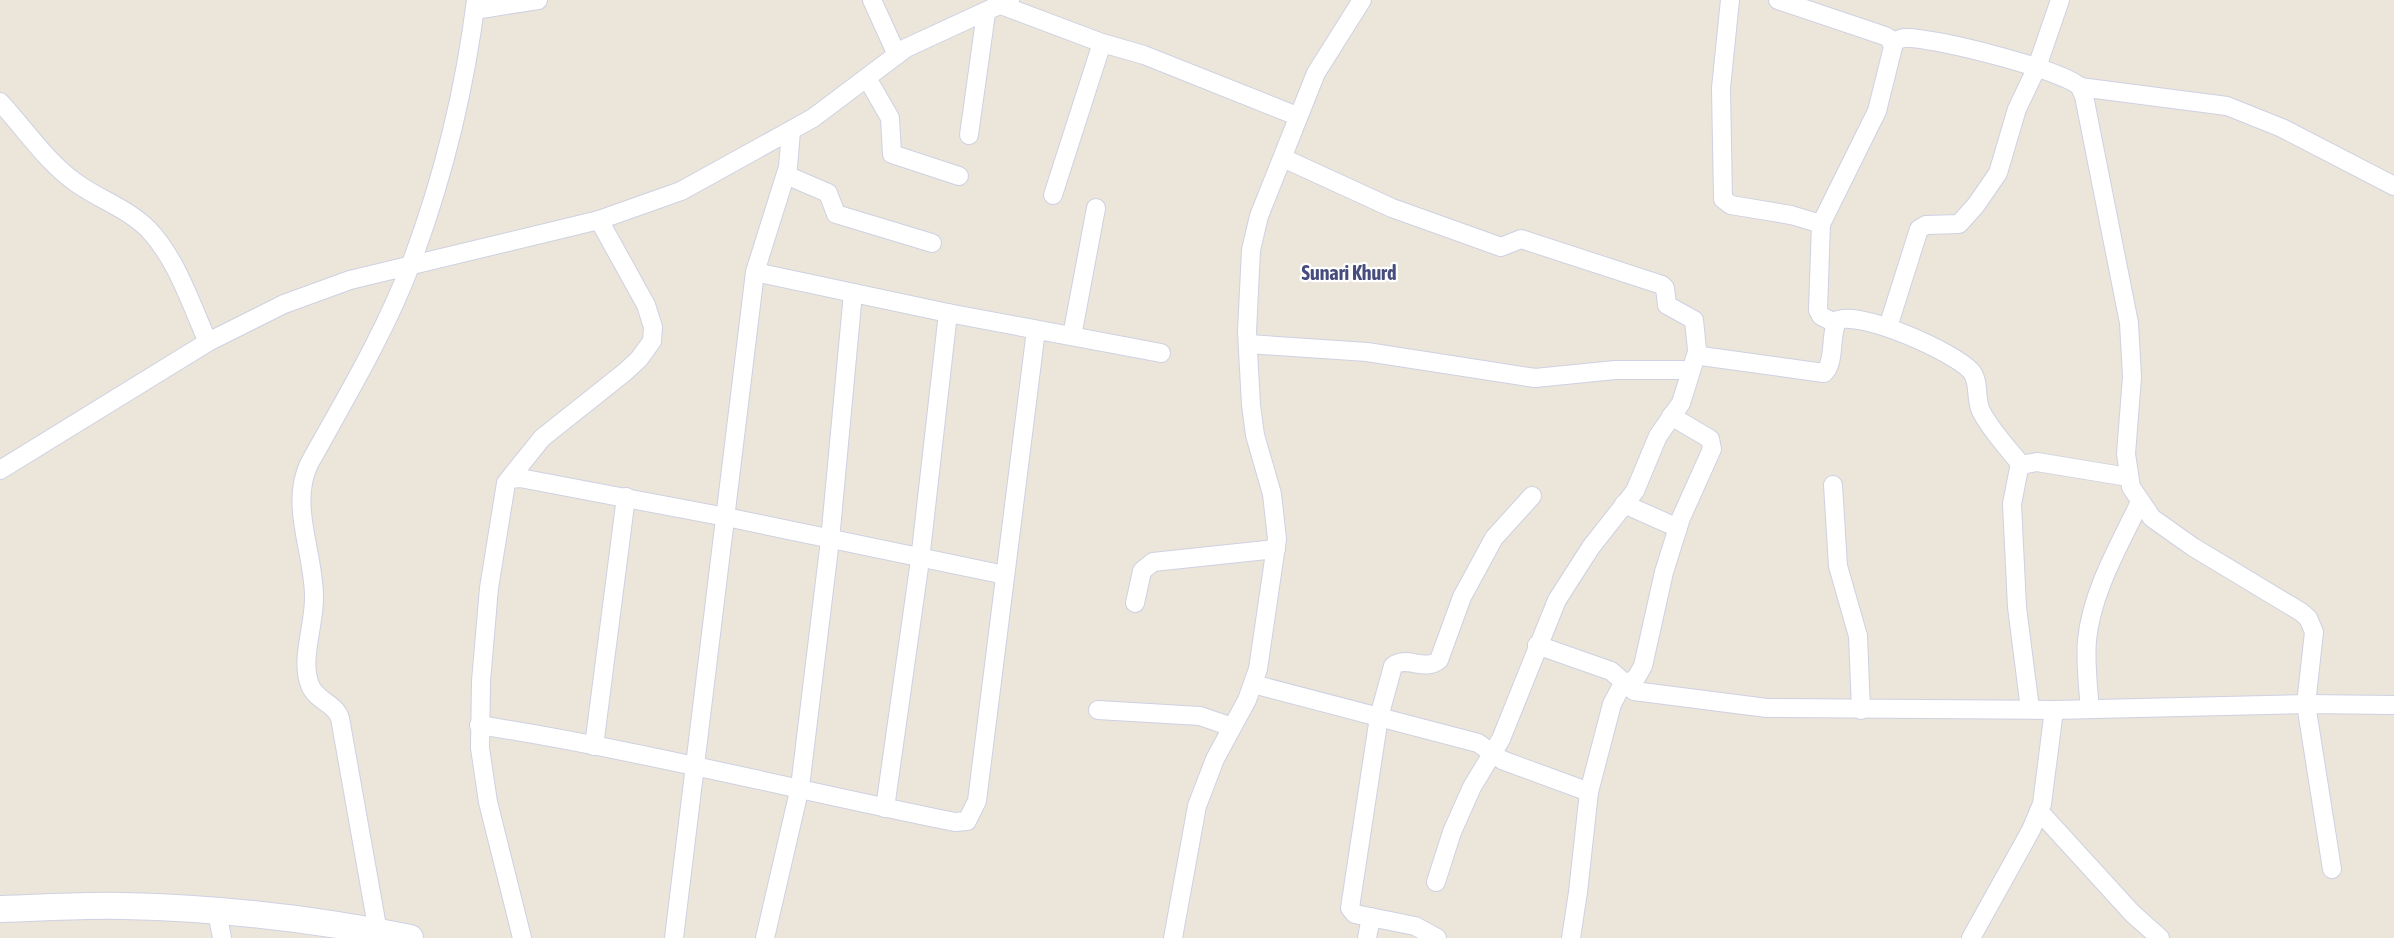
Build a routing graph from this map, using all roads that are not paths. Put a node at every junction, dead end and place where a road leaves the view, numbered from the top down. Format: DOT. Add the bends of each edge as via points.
graph roads {
  1 [pos="538,0"];
  2 [pos="872,0"];
  3 [pos="1362,0"];
  4 [pos="1730,0"];
  5 [pos="1778,0"];
  6 [pos="2060,0"];
  7 [pos="475,5"];
  8 [pos="999,6"];
  9 [pos="1102,43"];
  10 [pos="1892,43"];
  11 [pos="897,55"];
  12 [pos="2037,67"];
  13 [pos="867,78"];
  14 [pos="2080,87"];
  15 [pos="0,102"];
  16 [pos="1297,116"];
  17 [pos="791,131"];
  18 [pos="969,135"];
  19 [pos="1283,158"];
  20 [pos="786,175"];
  21 [pos="959,176"];
  22 [pos="2394,186"];
  23 [pos="1053,195"];
  24 [pos="1096,208"];
  25 [pos="599,220"];
  26 [pos="1821,224"];
  27 [pos="932,243"];
  28 [pos="412,263"];
  29 [pos="755,272"];
  30 [pos="853,293"];
  31 [pos="948,313"];
  32 [pos="1835,323"];
  33 [pos="1888,327"];
  34 [pos="1036,330"];
  35 [pos="1072,336"];
  36 [pos="208,342"];
  37 [pos="1248,344"];
  38 [pos="1161,353"];
  39 [pos="1694,361"];
  40 [pos="1671,416"];
  41 [pos="2022,466"];
  42 [pos="0,470"];
  43 [pos="2128,477"];
  44 [pos="510,479"];
  45 [pos="1833,485"];
  46 [pos="1532,496"];
  47 [pos="626,497"];
  48 [pos="2140,502"];
  49 [pos="1624,504"];
  50 [pos="726,517"];
  51 [pos="1678,528"];
  52 [pos="830,540"];
  53 [pos="1276,549"];
  54 [pos="920,560"];
  55 [pos="1005,575"];
  56 [pos="1136,603"];
  57 [pos="1537,645"];
  58 [pos="1253,684"];
  59 [pos="1625,686"];
  60 [pos="2306,704"];
  61 [pos="2394,705"];
  62 [pos="2030,709"];
  63 [pos="2090,709"];
  64 [pos="1098,710"];
  65 [pos="1861,710"];
  66 [pos="2054,710"];
  67 [pos="1379,717"];
  68 [pos="479,725"];
  69 [pos="1232,727"];
  70 [pos="594,746"];
  71 [pos="1493,754"];
  72 [pos="695,768"];
  73 [pos="800,787"];
  74 [pos="1589,792"];
  75 [pos="885,807"];
  76 [pos="2039,811"];
  77 [pos="2331,869"];
  78 [pos="1436,882"];
  79 [pos="0,909"];
  80 [pos="217,912"];
  81 [pos="1371,916"];
  82 [pos="310,930"];
  83 [pos="378,932"];
  84 [pos="2150,934"];
  85 [pos="222,938"];
  86 [pos="410,938"];
  87 [pos="522,938"];
  88 [pos="674,938"];
  89 [pos="765,938"];
  90 [pos="1173,938"];
  91 [pos="1367,938"];
  92 [pos="1437,938"];
  93 [pos="1570,938"];
  94 [pos="1971,938"];
  1 -- 7 [label="street"];
  2 -- 11 [label="street"];
  3 -- 16 [label="street" via="1320,65"];
  4 -- 26 [label="street" via="1721,99 1723,199 1731,205"];
  5 -- 10 [label="street" via="1885,36"];
  6 -- 12 [label="street"];
  7 -- 28 [label="street" via="449,142"];
  8 -- 9 [label="street"];
  8 -- 11 [label="street"];
  8 -- 18 [label="street"];
  9 -- 16 [label="street" via="1144,55"];
  9 -- 23 [label="street"];
  10 -- 12 [label="street" via="1912,38"];
  10 -- 26 [label="street" via="1893,54 1876,111"];
  11 -- 13 [label="street"];
  12 -- 14 [label="street"];
  12 -- 33 [label="street" via="2017,109 2002,164 1988,190 1959,224 1926,225 1920,229"];
  13 -- 17 [label="street"];
  13 -- 21 [label="street" via="890,118 892,154"];
  14 -- 22 [label="street" via="2227,106 2282,128"];
  14 -- 43 [label="street" via="2128,323 2132,377"];
  15 -- 36 [label="street" via="60,170 134,217 160,243"];
  16 -- 19 [label="street"];
  17 -- 20 [label="street"];
  17 -- 25 [label="street" via="681,191"];
  19 -- 37 [label="street" via="1259,216 1251,250"];
  19 -- 39 [label="street" via="1392,207 1501,247 1521,239 1662,285 1666,289 1666,304 1694,320"];
  20 -- 27 [label="street" via="828,193 836,214"];
  20 -- 29 [label="street"];
  24 -- 35 [label="street"];
  25 -- 28 [label="street"];
  25 -- 44 [label="street" via="646,304 653,327 652,340 625,372 542,438"];
  26 -- 32 [label="street" via="1818,310"];
  28 -- 36 [label="street" via="315,292"];
  28 -- 83 [label="street" via="309,464 301,490 315,599 309,684 340,718"];
  29 -- 30 [label="street"];
  29 -- 50 [label="street"];
  30 -- 31 [label="street"];
  30 -- 52 [label="street"];
  31 -- 34 [label="street"];
  31 -- 54 [label="street"];
  32 -- 33 [label="street" via="1846,317"];
  32 -- 39 [label="street" via="1824,373 1701,356"];
  33 -- 41 [label="street" via="1956,359 1972,372 1982,412"];
  34 -- 35 [label="street"];
  34 -- 55 [label="street"];
  35 -- 38 [label="street"];
  36 -- 42 [label="street"];
  37 -- 39 [label="street" via="1367,352 1535,378"];
  37 -- 53 [label="street" via="1252,420 1272,494"];
  39 -- 40 [label="street" via="1681,403"];
  40 -- 49 [label="street" via="1658,436 1635,491"];
  40 -- 51 [label="street" via="1710,439 1712,446"];
  41 -- 43 [label="street" via="2037,462"];
  41 -- 62 [label="street" via="2013,493 2013,548"];
  43 -- 48 [label="street"];
  44 -- 47 [label="street"];
  44 -- 68 [label="street" via="503,490 489,588"];
  45 -- 65 [label="street" via="1838,566 1858,636"];
  46 -- 67 [label="street" via="1494,538 1462,597 1439,660 1430,665 1403,662 1393,666"];
  47 -- 50 [label="street"];
  47 -- 70 [label="street"];
  48 -- 60 [label="street" via="2152,518 2193,547 2308,618 2315,641"];
  48 -- 63 [label="street" via="2100,587 2089,624 2086,648"];
  49 -- 51 [label="street"];
  49 -- 57 [label="street" via="1572,573"];
  50 -- 52 [label="street"];
  50 -- 72 [label="street"];
  51 -- 59 [label="street" via="1645,661 1639,675"];
  52 -- 54 [label="street"];
  52 -- 73 [label="street"];
  53 -- 56 [label="street" via="1153,562 1142,571"];
  53 -- 58 [label="street"];
  54 -- 55 [label="street"];
  54 -- 75 [label="street"];
  55 -- 75 [label="street" via="974,811 967,820 959,822"];
  57 -- 59 [label="street" via="1611,671"];
  57 -- 71 [label="street"];
  58 -- 67 [label="street"];
  58 -- 69 [label="street"];
  59 -- 65 [label="street" via="1639,692 1721,703"];
  59 -- 74 [label="street" via="1612,704"];
  60 -- 61 [label="street"];
  60 -- 63 [label="street"];
  60 -- 77 [label="street"];
  62 -- 65 [label="street"];
  62 -- 66 [label="street"];
  63 -- 66 [label="street"];
  64 -- 69 [label="street" via="1200,716"];
  66 -- 76 [label="street"];
  67 -- 71 [label="street" via="1478,743"];
  67 -- 81 [label="street" via="1349,903 1352,912"];
  68 -- 70 [label="street"];
  68 -- 87 [label="street" via="485,789"];
  69 -- 90 [label="street" via="1197,806"];
  70 -- 72 [label="street"];
  71 -- 74 [label="street"];
  71 -- 78 [label="street" via="1457,819"];
  72 -- 73 [label="street"];
  72 -- 88 [label="street"];
  73 -- 75 [label="street"];
  73 -- 89 [label="street"];
  74 -- 93 [label="street"];
  76 -- 84 [label="street"];
  76 -- 94 [label="street"];
  79 -- 80 [label="street" via="123,906"];
  80 -- 82 [label="street"];
  80 -- 85 [label="street"];
  81 -- 91 [label="street"];
  81 -- 92 [label="street" via="1415,926"];
  82 -- 83 [label="street"];
  83 -- 86 [label="street"];
}
